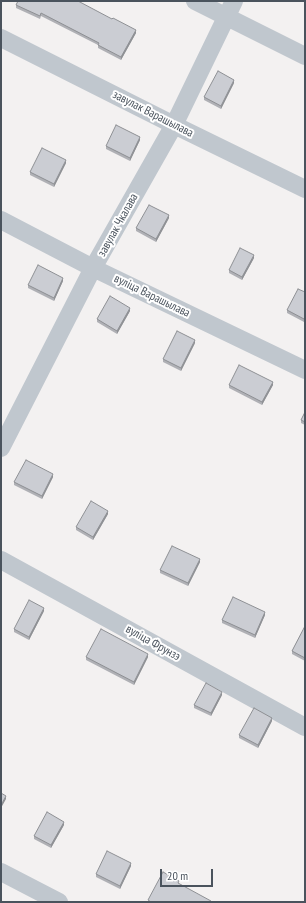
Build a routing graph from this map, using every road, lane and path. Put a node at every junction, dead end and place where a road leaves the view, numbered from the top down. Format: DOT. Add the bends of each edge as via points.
graph roads {
  1 [pos="195,1"];
  2 [pos="230,9"];
  3 [pos="1,38"];
  4 [pos="305,56"];
  5 [pos="174,125"];
  6 [pos="305,189"];
  7 [pos="1,220"];
  8 [pos="93,268"];
  9 [pos="305,370"];
  10 [pos="1,448"];
  11 [pos="1,560"];
  12 [pos="305,727"];
  13 [pos="1,872"];
  14 [pos="60,902"];
  1 -- 2 [label="street"];
  2 -- 4 [label="street"];
  2 -- 5 [label="street, завулак Чкалава"];
  3 -- 5 [label="street, завулак Варашылава"];
  5 -- 6 [label="street, завулак Варашылава"];
  5 -- 8 [label="street, завулак Чкалава"];
  7 -- 8 [label="street, вуліца Варашылава"];
  8 -- 9 [label="street, вуліца Варашылава"];
  8 -- 10 [label="street, завулак Чкалава"];
  11 -- 12 [label="street, вуліца Фрунзэ"];
  13 -- 14 [label="street"];
}
